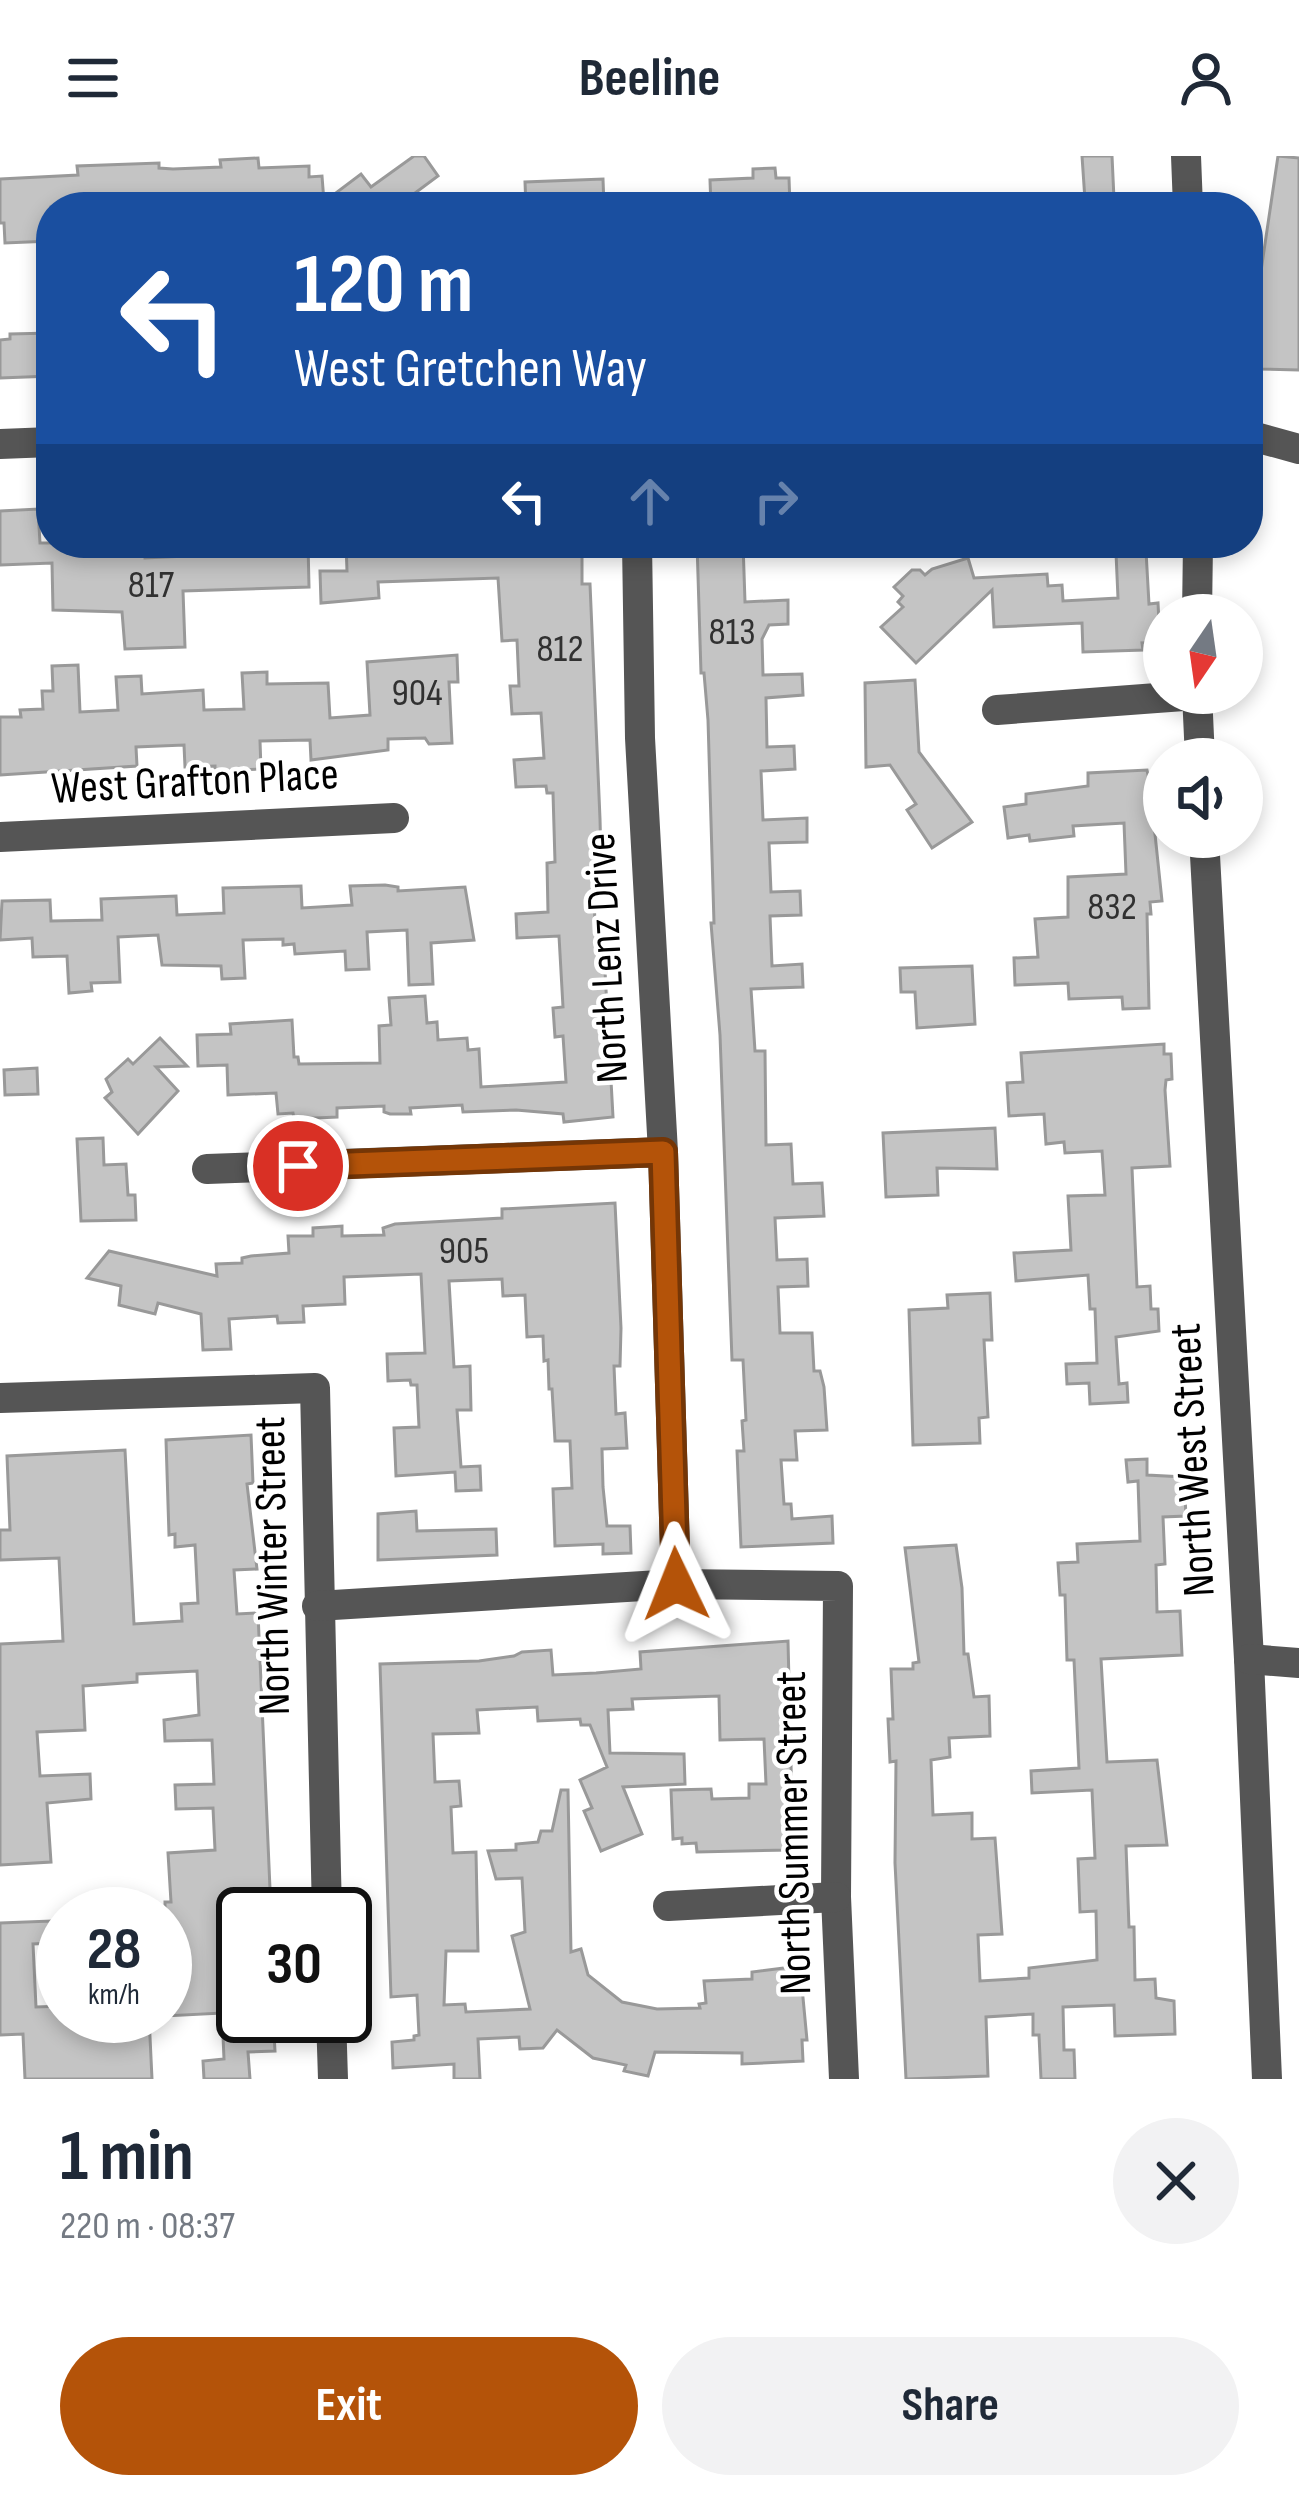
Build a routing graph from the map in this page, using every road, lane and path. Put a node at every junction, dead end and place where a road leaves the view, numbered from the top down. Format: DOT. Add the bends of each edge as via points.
graph roads {
  1 [pos="1186,156"];
  2 [pos="1188,192"];
  3 [pos="1263,439"];
  4 [pos="36,443"];
  5 [pos="0,444"];
  6 [pos="1299,449"];
  7 [pos="638,558"];
  8 [pos="1198,558"];
  9 [pos="1197,594"];
  10 [pos="1143,698"];
  11 [pos="997,710"];
  12 [pos="394,818"];
  13 [pos="0,837"];
  14 [pos="1205,858"];
  15 [pos="663,1152"];
  16 [pos="207,1169"];
  17 [pos="0,1398"];
  18 [pos="676,1584"];
  19 [pos="317,1606"];
  20 [pos="1249,1659"];
  21 [pos="1299,1663"];
  22 [pos="326,1887"];
  23 [pos="836,1897"];
  24 [pos="668,1906"];
  25 [pos="332,2043"];
  26 [pos="333,2079"];
  27 [pos="844,2079"];
  28 [pos="1267,2079"];
  1 -- 2 [label="street"];
  3 -- 6 [label="street"];
  4 -- 5 [label="street"];
  7 -- 15 [label="street, North Lenz Drive"];
  8 -- 9 [label="street"];
  10 -- 11 [label="street"];
  12 -- 13 [label="street, West Grafton Place"];
  14 -- 20 [label="street, North West Street"];
  15 -- 16 [label="street"];
  15 -- 18 [label="street, North Lenz Drive"];
  17 -- 19 [label="street, North Winter Street" via="315,1388"];
  18 -- 19 [label="street"];
  18 -- 23 [label="street, North Summer Street" via="838,1586"];
  19 -- 22 [label="street, North Winter Street"];
  20 -- 21 [label="street"];
  20 -- 28 [label="street, North West Street"];
  23 -- 24 [label="street"];
  23 -- 27 [label="street, North Summer Street"];
  25 -- 26 [label="street"];
}
